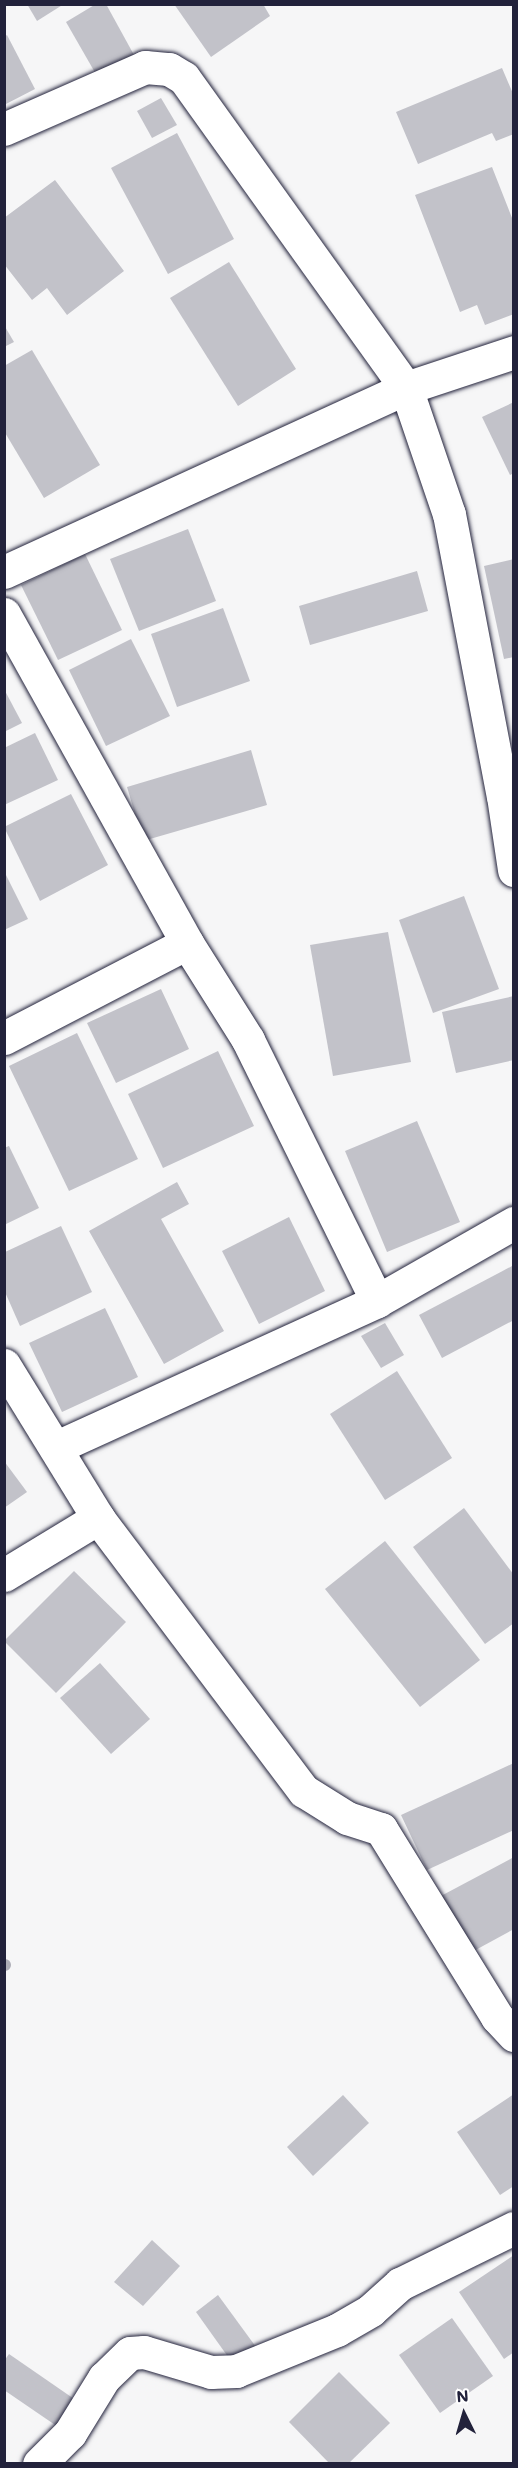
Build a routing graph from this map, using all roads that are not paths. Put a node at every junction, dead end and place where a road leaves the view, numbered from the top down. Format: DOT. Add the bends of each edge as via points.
graph roads {
  1 [pos="4,129"];
  2 [pos="513,352"];
  3 [pos="406,388"];
  4 [pos="6,568"];
  5 [pos="4,614"];
  6 [pos="508,794"];
  7 [pos="513,870"];
  8 [pos="188,943"];
  9 [pos="4,1038"];
  10 [pos="513,1223"];
  11 [pos="376,1300"];
  12 [pos="4,1365"];
  13 [pos="57,1447"];
  14 [pos="98,1518"];
  15 [pos="4,1575"];
  16 [pos="513,2035"];
  17 [pos="513,2228"];
  18 [pos="39,2463"];
  1 -- 3 [label="street" via="145,67 169,69 184,78"];
  2 -- 3 [label="street"];
  3 -- 4 [label="street"];
  3 -- 6 [label="street" via="449,514"];
  5 -- 8 [label="street"];
  6 -- 7 [label="street"];
  8 -- 9 [label="street"];
  8 -- 11 [label="street" via="248,1040"];
  10 -- 11 [label="street"];
  11 -- 13 [label="street"];
  12 -- 13 [label="street"];
  13 -- 14 [label="street"];
  14 -- 15 [label="street"];
  14 -- 16 [label="street" via="304,1791 347,1818 381,1829 497,2017"];
  17 -- 18 [label="street" via="400,2284 371,2310 337,2331 236,2371 211,2372 144,2352 130,2353 104,2378 70,2433"];
}
